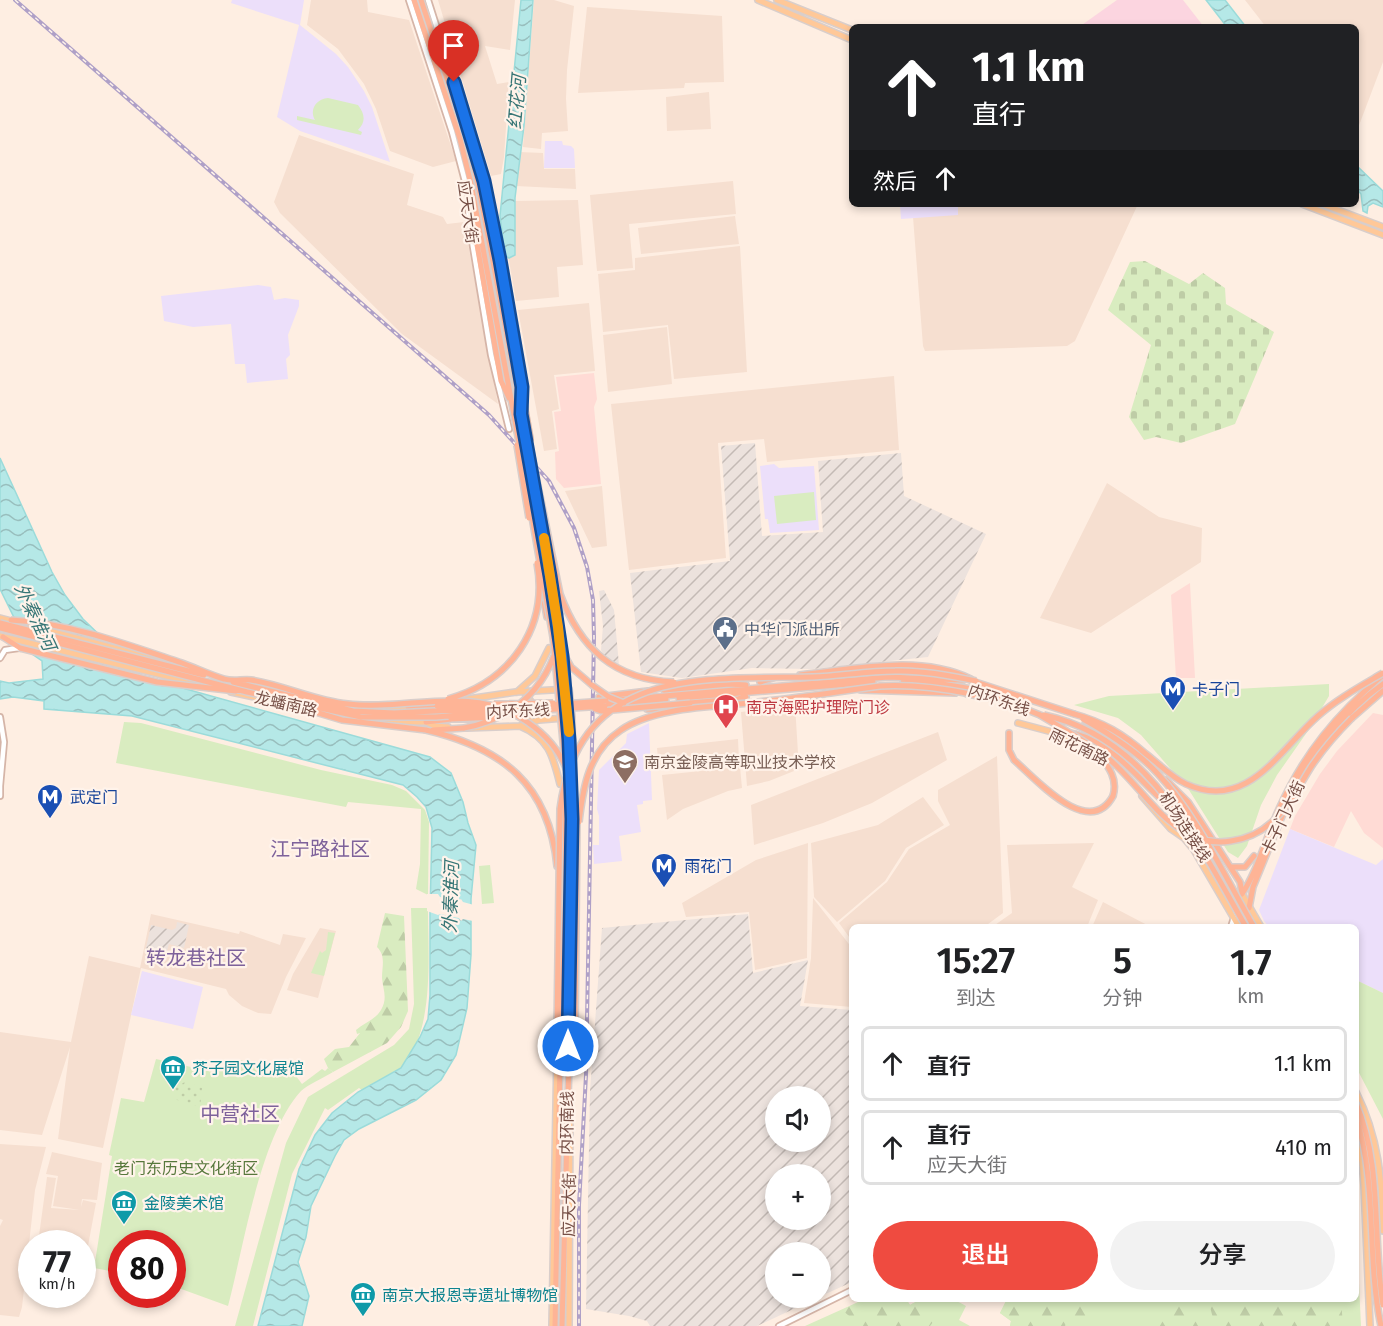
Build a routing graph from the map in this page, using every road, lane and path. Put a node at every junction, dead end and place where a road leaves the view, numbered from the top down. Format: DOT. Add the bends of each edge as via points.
graph roads {
  1 [pos="409,0"];
  2 [pos="414,0"];
  3 [pos="421,0"];
  4 [pos="428,0"];
  5 [pos="758,0"];
  6 [pos="777,0"];
  7 [pos="849,29"];
  8 [pos="849,39"];
  9 [pos="467,188"];
  10 [pos="485,189"];
  11 [pos="1310,207"];
  12 [pos="1330,207"];
  13 [pos="1383,228"];
  14 [pos="1383,235"];
  15 [pos="512,405"];
  16 [pos="521,414"];
  17 [pos="509,429"];
  18 [pos="517,431"];
  19 [pos="527,437"];
  20 [pos="553,565"];
  21 [pos="538,568"];
  22 [pos="0,618"];
  23 [pos="11,620"];
  24 [pos="0,623"];
  25 [pos="0,628"];
  26 [pos="2,637"];
  27 [pos="20,648"];
  28 [pos="549,648"];
  29 [pos="0,658"];
  30 [pos="199,671"];
  31 [pos="1383,674"];
  32 [pos="226,680"];
  33 [pos="976,681"];
  34 [pos="681,682"];
  35 [pos="760,682"];
  36 [pos="196,684"];
  37 [pos="1383,684"];
  38 [pos="746,685"];
  39 [pos="844,688"];
  40 [pos="569,689"];
  41 [pos="1383,691"];
  42 [pos="247,692"];
  43 [pos="516,692"];
  44 [pos="971,694"];
  45 [pos="746,696"];
  46 [pos="277,699"];
  47 [pos="998,699"];
  48 [pos="439,704"];
  49 [pos="590,705"];
  50 [pos="570,706"];
  51 [pos="408,707"];
  52 [pos="676,711"];
  53 [pos="1040,714"];
  54 [pos="1074,714"];
  55 [pos="0,717"];
  56 [pos="572,717"];
  57 [pos="426,722"];
  58 [pos="1018,723"];
  59 [pos="520,726"];
  60 [pos="426,730"];
  61 [pos="1052,732"];
  62 [pos="1009,733"];
  63 [pos="1094,749"];
  64 [pos="1158,774"];
  65 [pos="0,777"];
  66 [pos="560,784"];
  67 [pos="0,786"];
  68 [pos="0,796"];
  69 [pos="1180,815"];
  70 [pos="562,832"];
  71 [pos="576,847"];
  72 [pos="1254,856"];
  73 [pos="1231,867"];
  74 [pos="559,881"];
  75 [pos="1242,894"];
  76 [pos="1249,908"];
  77 [pos="1234,918"];
  78 [pos="1232,924"];
  79 [pos="1237,924"];
  80 [pos="1241,924"];
  81 [pos="1244,924"];
  82 [pos="1252,924"];
  83 [pos="1259,924"];
  84 [pos="560,1061"];
  85 [pos="569,1061"];
  86 [pos="1359,1099"];
  87 [pos="1359,1110"];
  88 [pos="1359,1128"];
  89 [pos="1359,1150"];
  90 [pos="1382,1181"];
  91 [pos="1383,1231"];
  92 [pos="1383,1244"];
  93 [pos="1368,1246"];
  94 [pos="849,1291"];
  95 [pos="1383,1305"];
  96 [pos="554,1326"];
  97 [pos="562,1326"];
  98 [pos="569,1326"];
  99 [pos="779,1326"];
  100 [pos="1370,1326"];
  101 [pos="1381,1326"];
  1 -- 9 [label="main road, 应天大街"];
  2 -- 15 [label="highway, 内环南线" via="471,184"];
  3 -- 16 [label="highway, 内环南线, bridge" via="478,183"];
  4 -- 10 [label="main road, 应天大街"];
  5 -- 8 [label="main road"];
  6 -- 7 [label="main road"];
  9 -- 15 [label="highway" via="501,381"];
  9 -- 17 [label="main road, 应天大街" via="491,355"];
  10 -- 16 [label="highway, bridge" via="519,363"];
  10 -- 19 [label="main road, 应天大街"];
  11 -- 14 [label="main road"];
  12 -- 13 [label="main road"];
  15 -- 18 [label="highway, 内环南线"];
  16 -- 19 [label="highway, 内环南线"];
  18 -- 21 [label="highway, bridge" via="517,452"];
  18 -- 84 [label="highway, 内环南线, bridge" via="553,637 564,753 566,886"];
  19 -- 20 [label="highway, bridge"];
  19 -- 85 [label="highway, 内环南线, bridge" via="558,627 569,740"];
  20 -- 34 [label="highway, bridge" via="568,616 591,648 612,665 638,677"];
  20 -- 60 [label="highway, bridge" via="560,631 550,666 538,686 516,708 492,721 464,728"];
  21 -- 48 [label="highway, bridge" via="538,601 517,654 485,684"];
  21 -- 52 [label="highway, bridge" via="548,620 571,667 621,702"];
  22 -- 23 [label="main road, 龙蟠南路"];
  23 -- 30 [label="main road, 龙蟠南路, bridge"];
  23 -- 32 [label="highway, bridge" via="56,626 114,641"];
  24 -- 32 [label="highway, 内环东线, bridge"];
  25 -- 42 [label="highway, 内环东线, bridge"];
  26 -- 27 [label="highway"];
  26 -- 36 [label="main road, 龙蟠南路"];
  27 -- 29 [label="main road" via="5,650"];
  27 -- 42 [label="highway, bridge" via="157,682"];
  28 -- 43 [label="main road" via="535,676"];
  30 -- 36 [label="main road"];
  30 -- 51 [label="main road, 龙蟠南路" via="358,708"];
  31 -- 54 [label="highway, bridge" via="1319,715 1260,776 1234,789 1201,789 1185,783 1106,725"];
  31 -- 75 [label="highway, 卡子门大街, bridge" via="1336,719 1303,762"];
  32 -- 48 [label="highway, bridge" via="250,680 346,704"];
  32 -- 50 [label="highway, 内环东线, bridge" via="375,713"];
  33 -- 34 [label="highway, bridge" via="894,670"];
  33 -- 35 [label="highway, bridge" via="955,671 900,665"];
  33 -- 49 [label="highway, 内环东线, bridge" via="908,676"];
  33 -- 54 [label="highway, 内环东线"];
  34 -- 74 [label="highway, bridge" via="642,693 611,710 577,749 563,786"];
  36 -- 57 [label="main road, 龙蟠南路" via="345,718"];
  37 -- 76 [label="highway, 卡子门大街, bridge" via="1353,709 1317,752 1295,787 1253,887"];
  38 -- 49 [label="highway, bridge" via="599,697"];
  39 -- 44 [label="highway, bridge"];
  40 -- 43 [label="main road, 龙蟠南路"];
  40 -- 56 [label="main road, 应天大街"];
  41 -- 63 [label="highway, bridge" via="1324,749 1287,807 1263,829 1238,840 1210,841 1179,830 1108,758"];
  42 -- 46 [label="highway, 内环东线, bridge"];
  43 -- 51 [label="main road, 龙蟠南路"];
  43 -- 59 [label="main road" via="532,701 534,709 533,716"];
  44 -- 47 [label="highway"];
  44 -- 52 [label="highway, bridge" via="938,688 880,686"];
  45 -- 49 [label="highway, bridge" via="601,711"];
  46 -- 50 [label="highway, 内环东线, bridge" via="361,717 385,718"];
  46 -- 60 [label="highway, bridge" via="342,720"];
  47 -- 49 [label="highway, 内环东线, bridge" via="970,689 906,680"];
  47 -- 53 [label="highway, 内环东线"];
  48 -- 50 [label="highway, bridge" via="539,702"];
  48 -- 51 [label="highway"];
  48 -- 71 [label="highway, bridge" via="474,701 501,708 521,717 549,739 573,783"];
  49 -- 50 [label="highway, 内环东线, bridge"];
  50 -- 57 [label="highway, bridge" via="549,713"];
  52 -- 71 [label="highway, bridge" via="637,721 606,742 586,775"];
  53 -- 63 [label="highway, bridge"];
  53 -- 69 [label="highway, 机场连接线, bridge" via="1077,725 1125,755"];
  54 -- 64 [label="highway, 机场连接线, bridge" via="1128,748"];
  55 -- 67 [label="main road" via="4,742"];
  56 -- 59 [label="main road, 龙蟠南路"];
  56 -- 98 [label="main road, 应天大街"];
  57 -- 59 [label="main road, 龙蟠南路" via="452,728"];
  58 -- 61 [label="main road, 雨花南路"];
  59 -- 66 [label="main road" via="532,731 547,746 554,757"];
  60 -- 74 [label="highway, bridge" via="485,750 523,780 552,833"];
  61 -- 69 [label="highway, bridge" via="1085,737 1121,760"];
  61 -- 77 [label="main road, 雨花南路" via="1119,767 1150,807 1194,849"];
  62 -- 63 [label="highway, bridge" via="1009,750 1014,760 1069,806 1084,812 1108,804 1113,796 1113,775"];
  64 -- 73 [label="highway, bridge" via="1188,802"];
  64 -- 82 [label="highway, 机场连接线, bridge" via="1183,805"];
  65 -- 67 [label="main road"];
  67 -- 68 [label="main road"];
  69 -- 81 [label="highway, 机场连接线, bridge"];
  70 -- 96 [label="main road, 应天大街" via="554,1138"];
  71 -- 85 [label="highway, bridge" via="575,1030"];
  72 -- 73 [label="highway" via="1245,867"];
  73 -- 75 [label="highway"];
  74 -- 84 [label="highway, bridge"];
  75 -- 76 [label="main road"];
  75 -- 77 [label="main road"];
  76 -- 80 [label="main road"];
  76 -- 83 [label="main road"];
  77 -- 78 [label="main road"];
  77 -- 79 [label="main road, 雨花南路"];
  84 -- 96 [label="highway, 内环南线"];
  85 -- 97 [label="highway, 内环南线"];
  86 -- 90 [label="main road" via="1372,1131"];
  87 -- 95 [label="highway, bridge" via="1375,1167"];
  88 -- 101 [label="highway, bridge" via="1369,1174"];
  89 -- 93 [label="main road"];
  90 -- 91 [label="main road"];
  92 -- 93 [label="main road"];
  93 -- 100 [label="main road"];
  94 -- 99 [label="main road"];
}
